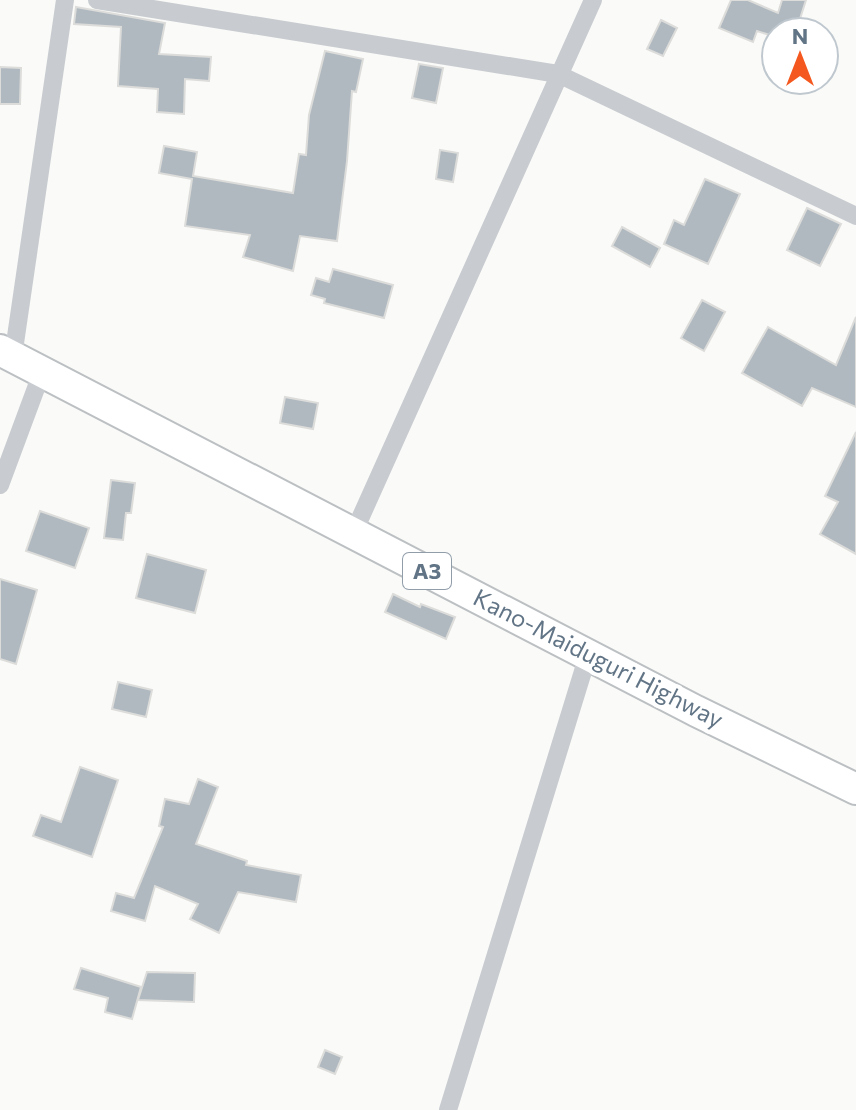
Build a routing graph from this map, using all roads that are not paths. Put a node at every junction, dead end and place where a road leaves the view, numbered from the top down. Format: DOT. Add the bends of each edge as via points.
graph roads {
  1 [pos="65,0"];
  2 [pos="97,0"];
  3 [pos="593,0"];
  4 [pos="558,74"];
  5 [pos="856,216"];
  6 [pos="6,354"];
  7 [pos="42,372"];
  8 [pos="0,485"];
  9 [pos="354,532"];
  10 [pos="588,655"];
  11 [pos="856,789"];
  12 [pos="448,1110"];
  1 -- 6 [label="street"];
  2 -- 4 [label="street"];
  3 -- 4 [label="street"];
  4 -- 5 [label="street"];
  4 -- 9 [label="street"];
  6 -- 7 [label="highway, Kano-Maiduguri Highway / A3"];
  7 -- 8 [label="street"];
  7 -- 9 [label="highway, Kano-Maiduguri Highway / A3"];
  9 -- 10 [label="highway, Kano-Maiduguri Highway / A3"];
  10 -- 11 [label="highway, Kano-Maiduguri Highway / A3"];
  10 -- 12 [label="street"];
}
